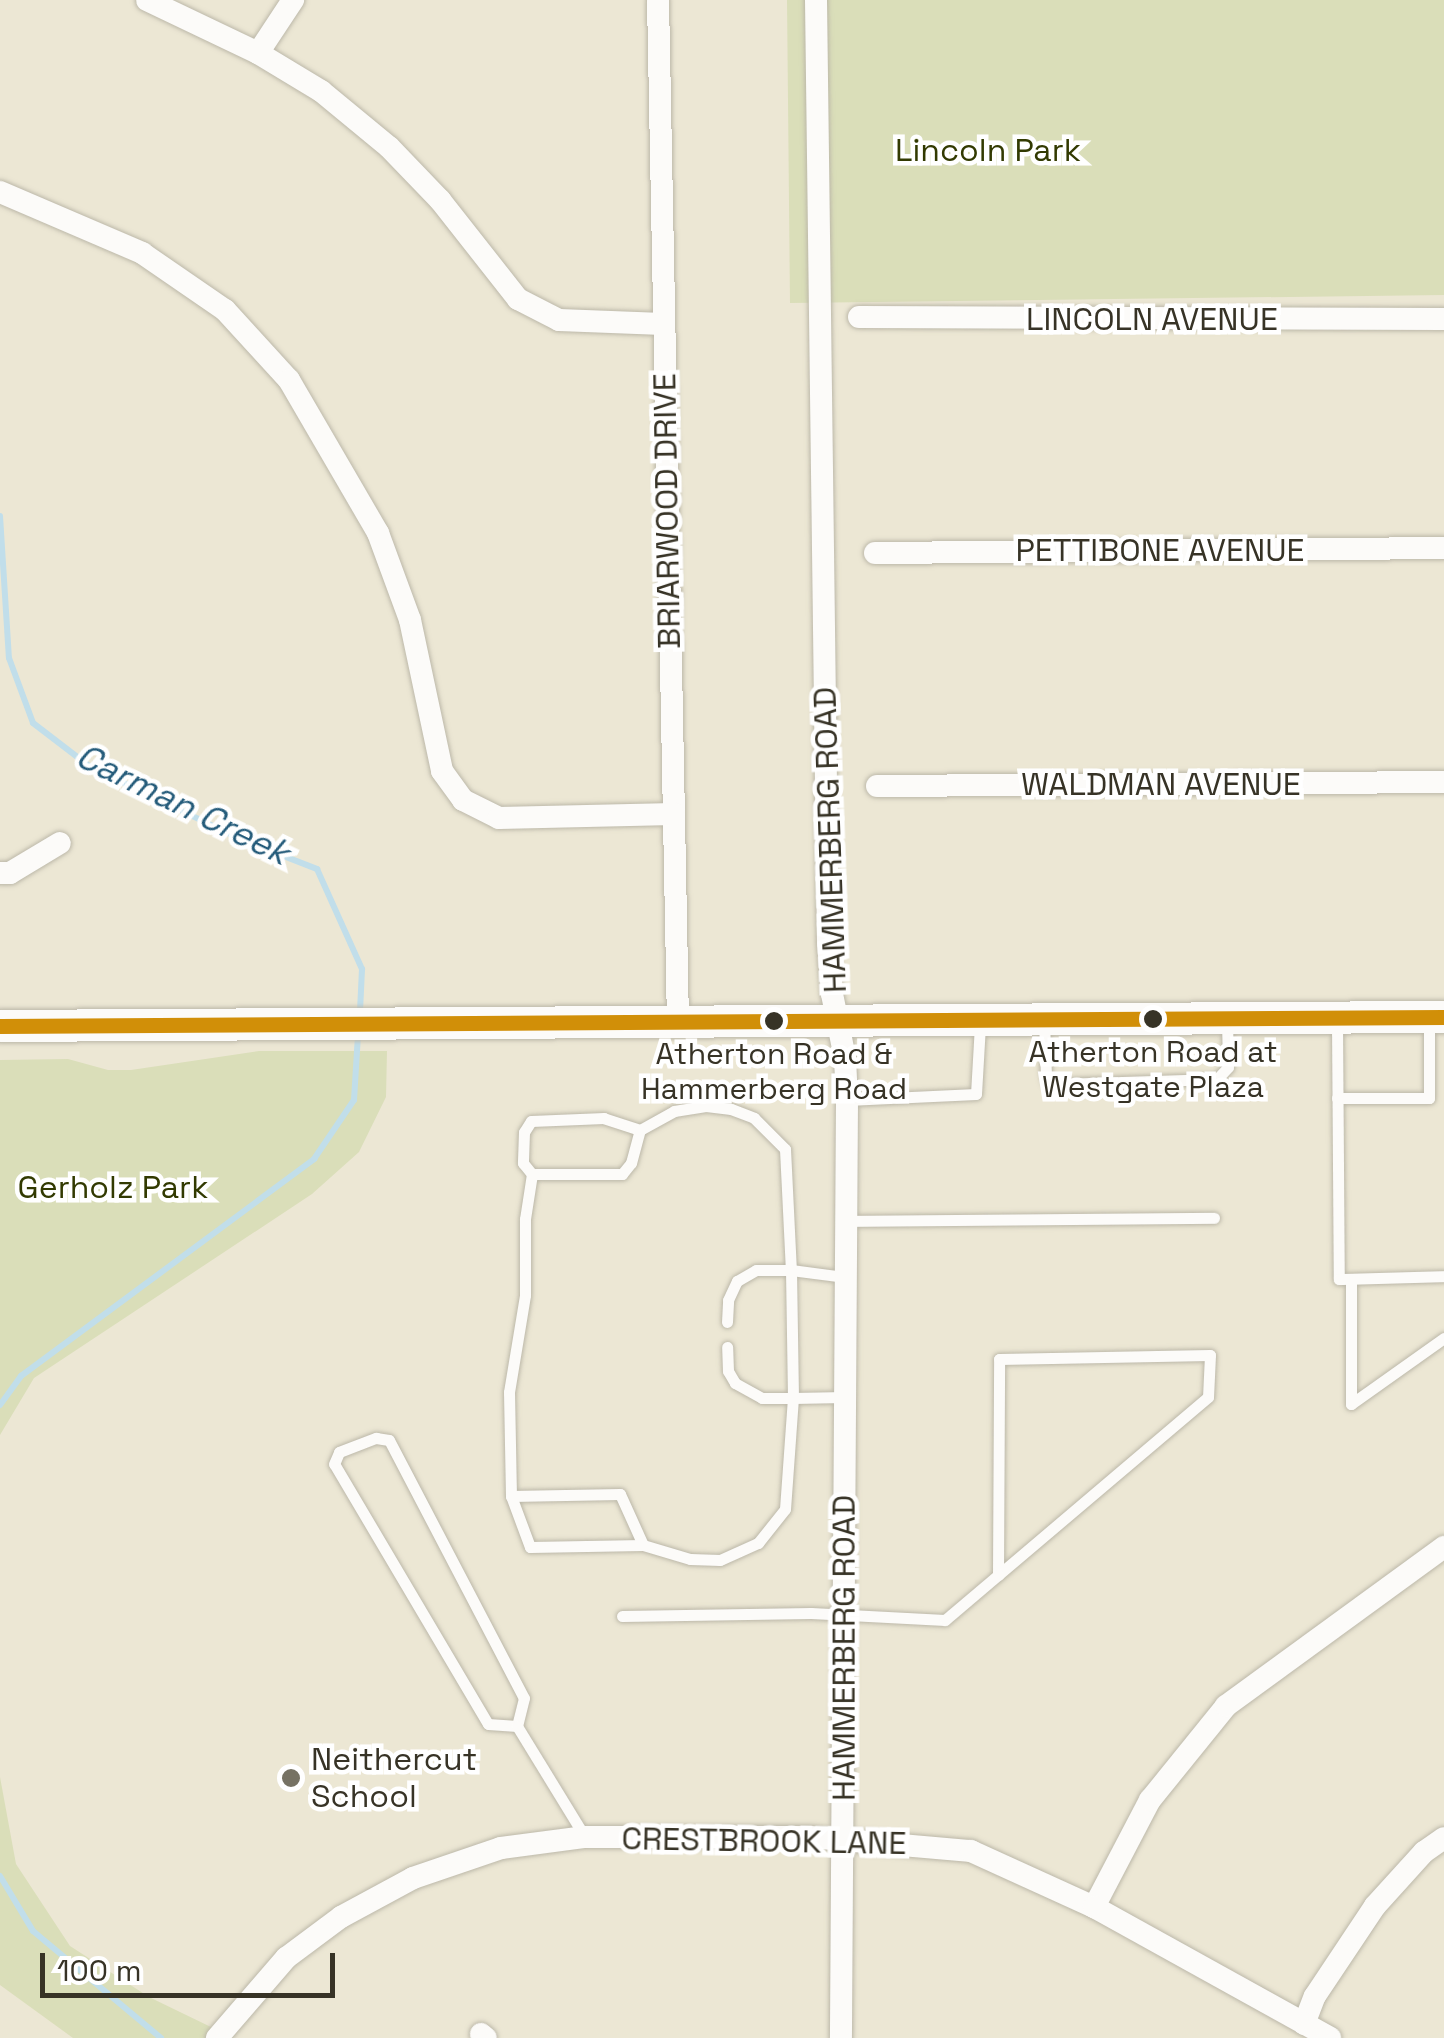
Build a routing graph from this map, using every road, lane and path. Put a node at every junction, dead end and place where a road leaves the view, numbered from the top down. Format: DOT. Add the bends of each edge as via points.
graph roads {
  1 [pos="147,0"];
  2 [pos="293,0"];
  3 [pos="658,0"];
  4 [pos="816,0"];
  5 [pos="258,53"];
  6 [pos="0,192"];
  7 [pos="859,317"];
  8 [pos="1444,320"];
  9 [pos="663,324"];
  10 [pos="1444,548"];
  11 [pos="875,552"];
  12 [pos="1444,782"];
  13 [pos="877,786"];
  14 [pos="674,814"];
  15 [pos="60,843"];
  16 [pos="0,873"];
  17 [pos="1336,1018"];
  18 [pos="1436,1018"];
  19 [pos="1228,1020"];
  20 [pos="1044,1021"];
  21 [pos="678,1022"];
  22 [pos="980,1022"];
  23 [pos="838,1023"];
  24 [pos="0,1026"];
  25 [pos="1336,1098"];
  26 [pos="847,1100"];
  27 [pos="640,1130"];
  28 [pos="532,1174"];
  29 [pos="1214,1218"];
  30 [pos="843,1222"];
  31 [pos="791,1270"];
  32 [pos="1444,1276"];
  33 [pos="844,1277"];
  34 [pos="1351,1279"];
  35 [pos="727,1322"];
  36 [pos="1444,1338"];
  37 [pos="727,1347"];
  38 [pos="846,1396"];
  39 [pos="793,1398"];
  40 [pos="511,1496"];
  41 [pos="643,1546"];
  42 [pos="1444,1547"];
  43 [pos="998,1575"];
  44 [pos="844,1613"];
  45 [pos="622,1616"];
  46 [pos="517,1726"];
  47 [pos="585,1837"];
  48 [pos="843,1837"];
  49 [pos="1444,1838"];
  50 [pos="1094,1907"];
  51 [pos="1304,2024"];
  52 [pos="218,2038"];
  53 [pos="841,2038"];
  54 [pos="1330,2038"];
  1 -- 5 [label="street"];
  2 -- 5 [label="street"];
  3 -- 9 [label="street, BRIARWOOD DRIVE"];
  4 -- 23 [label="street, HAMMERBERG ROAD" via="828,943"];
  5 -- 9 [label="street" via="320,91 389,147 518,299 559,320"];
  6 -- 14 [label="street" via="142,254 225,310 289,380 378,533 410,620 442,771 462,800 499,818"];
  7 -- 8 [label="street, LINCOLN AVENUE"];
  9 -- 14 [label="street, BRIARWOOD DRIVE"];
  10 -- 11 [label="street, PETTIBONE AVENUE"];
  12 -- 13 [label="street, WALDMAN AVENUE"];
  14 -- 21 [label="street, BRIARWOOD DRIVE"];
  15 -- 16 [label="street"];
  17 -- 18 [label="street"];
  17 -- 19 [label="street"];
  17 -- 25 [label="lane"];
  18 -- 25 [label="lane" via="1429,1098"];
  19 -- 20 [label="street"];
  19 -- 20 [label="lane" via="1228,1067 1217,1080 1059,1084 1048,1082 1046,1074"];
  20 -- 22 [label="street"];
  21 -- 23 [label="street"];
  21 -- 24 [label="street"];
  22 -- 23 [label="street"];
  22 -- 26 [label="lane" via="976,1094"];
  23 -- 26 [label="street, HAMMERBERG ROAD"];
  25 -- 34 [label="lane" via="1339,1279"];
  26 -- 30 [label="street, HAMMERBERG ROAD"];
  27 -- 28 [label="lane" via="622,1174"];
  27 -- 28 [label="lane" via="604,1118 531,1121 523,1163"];
  27 -- 31 [label="lane" via="674,1110 706,1106 754,1118 774,1134 786,1149 790,1175"];
  28 -- 40 [label="lane" via="525,1295 509,1392"];
  29 -- 30 [label="lane"];
  30 -- 33 [label="street, HAMMERBERG ROAD"];
  31 -- 33 [label="lane"];
  31 -- 35 [label="lane" via="756,1270 738,1281"];
  31 -- 39 [label="lane"];
  32 -- 34 [label="lane"];
  33 -- 38 [label="street, HAMMERBERG ROAD"];
  34 -- 36 [label="lane" via="1351,1404"];
  37 -- 39 [label="lane" via="735,1383 762,1398"];
  38 -- 39 [label="lane"];
  38 -- 44 [label="street, HAMMERBERG ROAD"];
  39 -- 41 [label="lane" via="786,1509 758,1543 720,1560"];
  40 -- 41 [label="lane" via="620,1494"];
  40 -- 41 [label="lane" via="530,1547"];
  42 -- 50 [label="street" via="1226,1706 1150,1800"];
  43 -- 43 [label="lane" via="1208,1396 1210,1355 999,1359"];
  43 -- 44 [label="lane" via="946,1620"];
  44 -- 45 [label="lane"];
  44 -- 48 [label="street, HAMMERBERG ROAD"];
  46 -- 46 [label="lane" via="488,1724 334,1464 339,1452 389,1440 524,1698"];
  46 -- 47 [label="lane"];
  47 -- 48 [label="street, CRESTBROOK LANE"];
  47 -- 52 [label="street, CRESTBROOK LANE" via="500,1848 413,1878 341,1917 286,1958"];
  48 -- 50 [label="street, CRESTBROOK LANE" via="971,1851"];
  48 -- 53 [label="street, HAMMERBERG ROAD"];
  49 -- 51 [label="street" via="1376,1906 1315,1996"];
  50 -- 51 [label="street, CRESTBROOK LANE"];
  51 -- 54 [label="street, CRESTBROOK LANE"];
}
